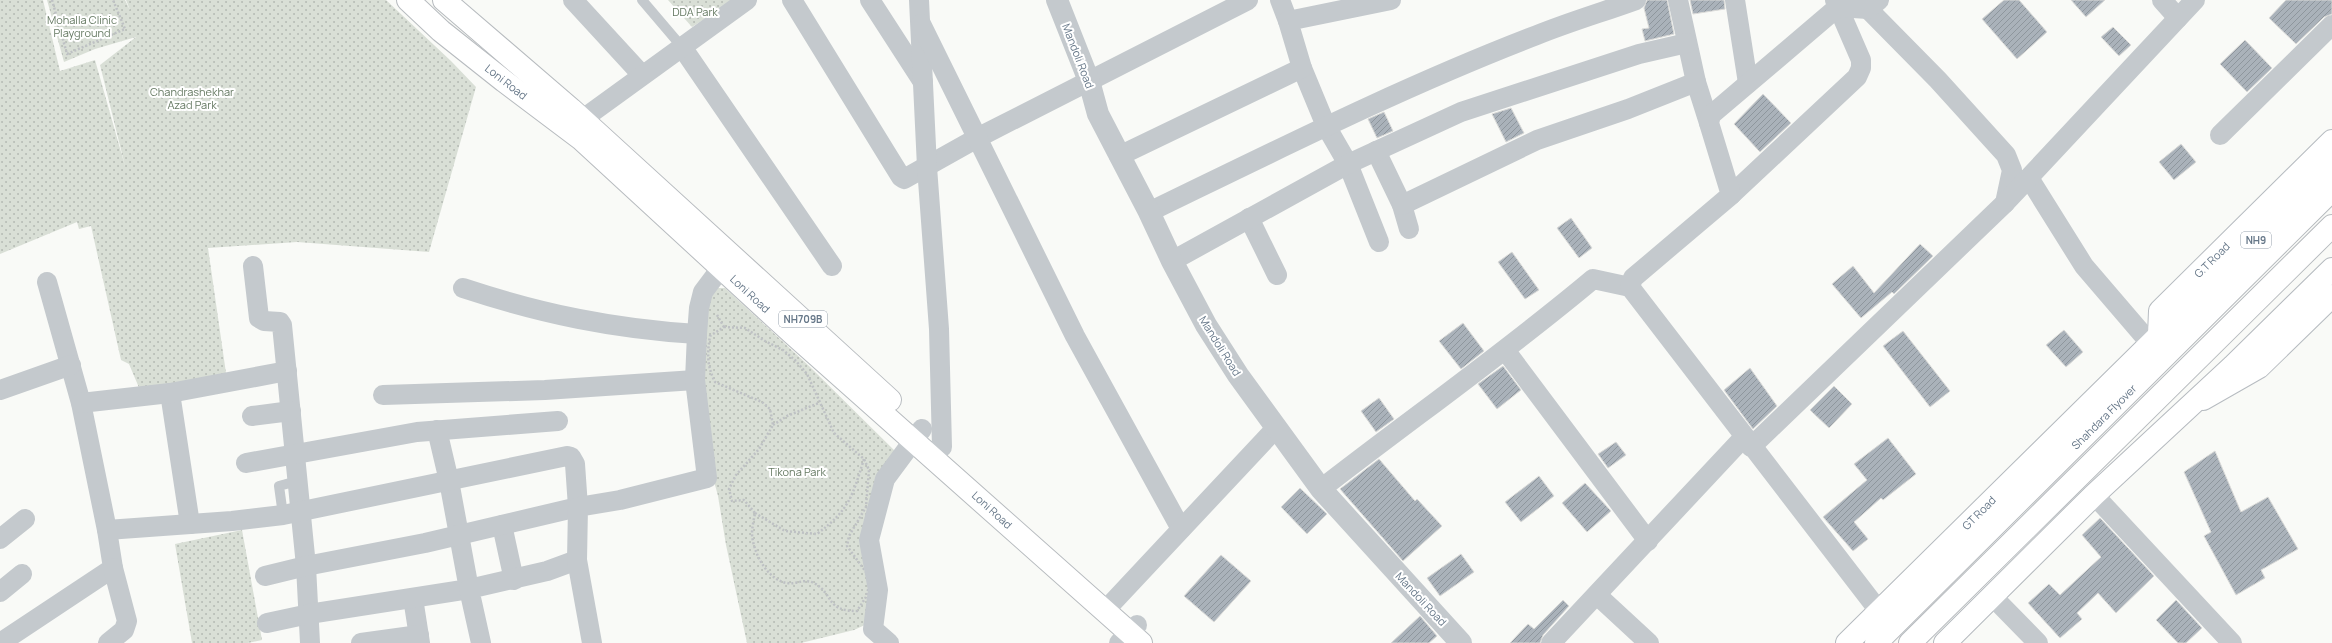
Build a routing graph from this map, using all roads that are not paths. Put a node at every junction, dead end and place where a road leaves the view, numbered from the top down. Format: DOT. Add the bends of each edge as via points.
graph roads {
  1 [pos="408,0"];
  2 [pos="444,0"];
  3 [pos="573,0"];
  4 [pos="642,0"];
  5 [pos="747,0"];
  6 [pos="792,0"];
  7 [pos="870,0"];
  8 [pos="919,0"];
  9 [pos="1057,0"];
  10 [pos="1248,0"];
  11 [pos="1280,0"];
  12 [pos="1391,0"];
  13 [pos="1636,0"];
  14 [pos="1678,0"];
  15 [pos="1736,0"];
  16 [pos="2162,0"];
  17 [pos="2195,0"];
  18 [pos="1836,4"];
  19 [pos="1873,4"];
  20 [pos="2178,18"];
  21 [pos="1288,21"];
  22 [pos="921,24"];
  23 [pos="2332,25"];
  24 [pos="1687,43"];
  25 [pos="682,47"];
  26 [pos="1302,68"];
  27 [pos="642,75"];
  28 [pos="1089,81"];
  29 [pos="923,82"];
  30 [pos="1696,82"];
  31 [pos="1748,83"];
  32 [pos="1709,123"];
  33 [pos="574,124"];
  34 [pos="1326,126"];
  35 [pos="2220,135"];
  36 [pos="979,138"];
  37 [pos="2332,141"];
  38 [pos="1376,151"];
  39 [pos="1119,156"];
  40 [pos="1348,164"];
  41 [pos="2332,165"];
  42 [pos="927,168"];
  43 [pos="2029,178"];
  44 [pos="2332,190"];
  45 [pos="1731,195"];
  46 [pos="2005,203"];
  47 [pos="1402,205"];
  48 [pos="1150,212"];
  49 [pos="1249,218"];
  50 [pos="2332,226"];
  51 [pos="1408,229"];
  52 [pos="1379,242"];
  53 [pos="1172,261"];
  54 [pos="253,266"];
  55 [pos="832,266"];
  56 [pos="721,268"];
  57 [pos="2332,268"];
  58 [pos="1277,275"];
  59 [pos="47,282"];
  60 [pos="1630,287"];
  61 [pos="463,288"];
  62 [pos="2332,296"];
  63 [pos="697,334"];
  64 [pos="2154,339"];
  65 [pos="1505,350"];
  66 [pos="71,365"];
  67 [pos="287,371"];
  68 [pos="695,380"];
  69 [pos="2111,383"];
  70 [pos="0,390"];
  71 [pos="170,393"];
  72 [pos="383,395"];
  73 [pos="81,403"];
  74 [pos="2187,409"];
  75 [pos="291,411"];
  76 [pos="252,416"];
  77 [pos="558,421"];
  78 [pos="1276,428"];
  79 [pos="437,430"];
  80 [pos="917,434"];
  81 [pos="1748,442"];
  82 [pos="942,448"];
  83 [pos="295,454"];
  84 [pos="246,463"];
  85 [pos="449,481"];
  86 [pos="1320,489"];
  87 [pos="2094,495"];
  88 [pos="578,507"];
  89 [pos="291,514"];
  90 [pos="24,519"];
  91 [pos="190,524"];
  92 [pos="502,525"];
  93 [pos="1181,529"];
  94 [pos="107,530"];
  95 [pos="459,535"];
  96 [pos="0,539"];
  97 [pos="1648,541"];
  98 [pos="577,560"];
  99 [pos="306,566"];
  100 [pos="113,568"];
  101 [pos="22,574"];
  102 [pos="265,576"];
  103 [pos="514,580"];
  104 [pos="469,589"];
  105 [pos="0,592"];
  106 [pos="1598,595"];
  107 [pos="1992,596"];
  108 [pos="412,598"];
  109 [pos="1113,602"];
  110 [pos="1879,611"];
  111 [pos="309,614"];
  112 [pos="267,623"];
  113 [pos="1132,636"];
  114 [pos="119,639"];
  115 [pos="420,639"];
  116 [pos="0,643"];
  117 [pos="310,643"];
  118 [pos="361,643"];
  119 [pos="481,643"];
  120 [pos="592,643"];
  121 [pos="889,643"];
  122 [pos="1156,643"];
  123 [pos="1461,643"];
  124 [pos="1551,643"];
  125 [pos="1649,643"];
  126 [pos="1847,643"];
  127 [pos="1876,643"];
  128 [pos="1910,643"];
  129 [pos="1945,643"];
  130 [pos="2038,643"];
  131 [pos="2232,643"];
  1 -- 33 [label="main road, Loni Road / NH709B" via="447,36"];
  2 -- 33 [label="main road, Loni Road / NH709B"];
  3 -- 27 [label="street"];
  4 -- 25 [label="lane"];
  5 -- 25 [label="street"];
  6 -- 42 [label="street" via="901,177 907,179"];
  7 -- 29 [label="street"];
  8 -- 22 [label="street"];
  9 -- 28 [label="street, Mandoli Road"];
  10 -- 28 [label="street"];
  11 -- 21 [label="street"];
  12 -- 21 [label="street"];
  13 -- 34 [label="street" via="1537,35"];
  14 -- 24 [label="street"];
  15 -- 31 [label="street"];
  16 -- 20 [label="street"];
  17 -- 20 [label="street"];
  18 -- 19 [label="street"];
  18 -- 31 [label="street"];
  18 -- 45 [label="street" via="1861,60 1857,77"];
  19 -- 46 [label="street" via="2006,155 2012,170"];
  20 -- 43 [label="street"];
  21 -- 26 [label="street"];
  22 -- 29 [label="street"];
  22 -- 36 [label="street"];
  23 -- 35 [label="street"];
  24 -- 30 [label="street"];
  24 -- 38 [label="street" via="1639,54 1516,92 1461,112"];
  25 -- 27 [label="street"];
  25 -- 55 [label="street"];
  26 -- 34 [label="street"];
  26 -- 39 [label="street"];
  27 -- 33 [label="street"];
  28 -- 36 [label="street"];
  28 -- 39 [label="street, Mandoli Road" via="1098,114"];
  29 -- 42 [label="street"];
  30 -- 32 [label="street"];
  30 -- 47 [label="street" via="1628,109 1537,140"];
  31 -- 32 [label="street" via="1713,112"];
  32 -- 45 [label="street"];
  33 -- 56 [label="main road, Loni Road / NH709B" via="581,139"];
  33 -- 80 [label="main road, Loni Road / NH709B"];
  34 -- 40 [label="street"];
  34 -- 48 [label="street"];
  36 -- 42 [label="street"];
  36 -- 93 [label="street" via="1075,336"];
  37 -- 64 [label="main road, G.T Road" via="2160,311"];
  38 -- 40 [label="street"];
  38 -- 47 [label="street"];
  39 -- 48 [label="street, Mandoli Road"];
  40 -- 49 [label="street"];
  40 -- 52 [label="street"];
  41 -- 64 [label="main road, Shahdara Flyover / NH9"];
  42 -- 82 [label="street" via="938,300"];
  43 -- 46 [label="street"];
  43 -- 64 [label="street" via="2084,266"];
  44 -- 127 [label="main road, Shahdara Flyover"];
  45 -- 60 [label="street" via="1633,278"];
  46 -- 81 [label="street"];
  47 -- 51 [label="street"];
  48 -- 53 [label="street, Mandoli Road"];
  49 -- 53 [label="street"];
  49 -- 58 [label="street"];
  50 -- 128 [label="main road"];
  53 -- 78 [label="street, Mandoli Road" via="1210,331"];
  54 -- 67 [label="street" via="259,318 281,323"];
  56 -- 63 [label="street" via="703,292"];
  56 -- 80 [label="main road, Loni Road / NH709B"];
  57 -- 74 [label="main road"];
  59 -- 66 [label="street"];
  60 -- 65 [label="street" via="1593,279"];
  60 -- 81 [label="street"];
  61 -- 63 [label="street" via="544,313 650,331"];
  62 -- 74 [label="main road" via="2259,367"];
  63 -- 68 [label="street"];
  64 -- 69 [label="main road, Shahdara Flyover"];
  65 -- 86 [label="street"];
  65 -- 97 [label="street"];
  66 -- 70 [label="street"];
  66 -- 73 [label="street"];
  67 -- 71 [label="street"];
  67 -- 75 [label="street"];
  68 -- 72 [label="street" via="545,390"];
  68 -- 88 [label="street" via="707,478 620,500"];
  69 -- 110 [label="main road, GT Road"];
  71 -- 73 [label="street"];
  71 -- 91 [label="street"];
  73 -- 94 [label="street"];
  74 -- 87 [label="main road"];
  75 -- 76 [label="street"];
  75 -- 83 [label="street"];
  77 -- 79 [label="street"];
  78 -- 86 [label="street, Mandoli Road"];
  78 -- 93 [label="street"];
  79 -- 83 [label="street"];
  79 -- 85 [label="street"];
  80 -- 82 [label="main road, Loni Road / NH709B"];
  80 -- 113 [label="main road, Loni Road / NH709B"];
  80 -- 121 [label="street" via="885,479 869,540 878,590 873,629"];
  81 -- 97 [label="street"];
  81 -- 110 [label="street"];
  82 -- 109 [label="main road, Loni Road / NH709B"];
  83 -- 84 [label="street"];
  83 -- 89 [label="street" via="297,481"];
  85 -- 88 [label="street" via="567,456 571,457 575,464"];
  85 -- 89 [label="street"];
  85 -- 95 [label="street"];
  86 -- 123 [label="street, Mandoli Road"];
  87 -- 107 [label="main road"];
  87 -- 131 [label="street"];
  88 -- 92 [label="street"];
  88 -- 98 [label="street"];
  89 -- 91 [label="street"];
  89 -- 99 [label="street"];
  90 -- 96 [label="street"];
  91 -- 94 [label="street"];
  92 -- 95 [label="street"];
  92 -- 103 [label="street"];
  93 -- 109 [label="street"];
  94 -- 100 [label="street"];
  95 -- 99 [label="street"];
  95 -- 104 [label="street"];
  97 -- 106 [label="street"];
  98 -- 103 [label="street"];
  98 -- 120 [label="street"];
  99 -- 102 [label="street"];
  99 -- 111 [label="street"];
  100 -- 114 [label="street" via="127,621"];
  100 -- 116 [label="street"];
  101 -- 105 [label="street"];
  103 -- 104 [label="street"];
  104 -- 108 [label="street"];
  104 -- 119 [label="street"];
  106 -- 124 [label="street"];
  106 -- 125 [label="street"];
  107 -- 129 [label="main road"];
  107 -- 130 [label="street"];
  108 -- 111 [label="street"];
  108 -- 115 [label="street"];
  109 -- 113 [label="main road, Loni Road / NH709B"];
  110 -- 126 [label="main road, GT Road"];
  111 -- 112 [label="street"];
  111 -- 117 [label="street"];
  113 -- 122 [label="main road, Loni Road / NH709B"];
  115 -- 118 [label="street"];
}
